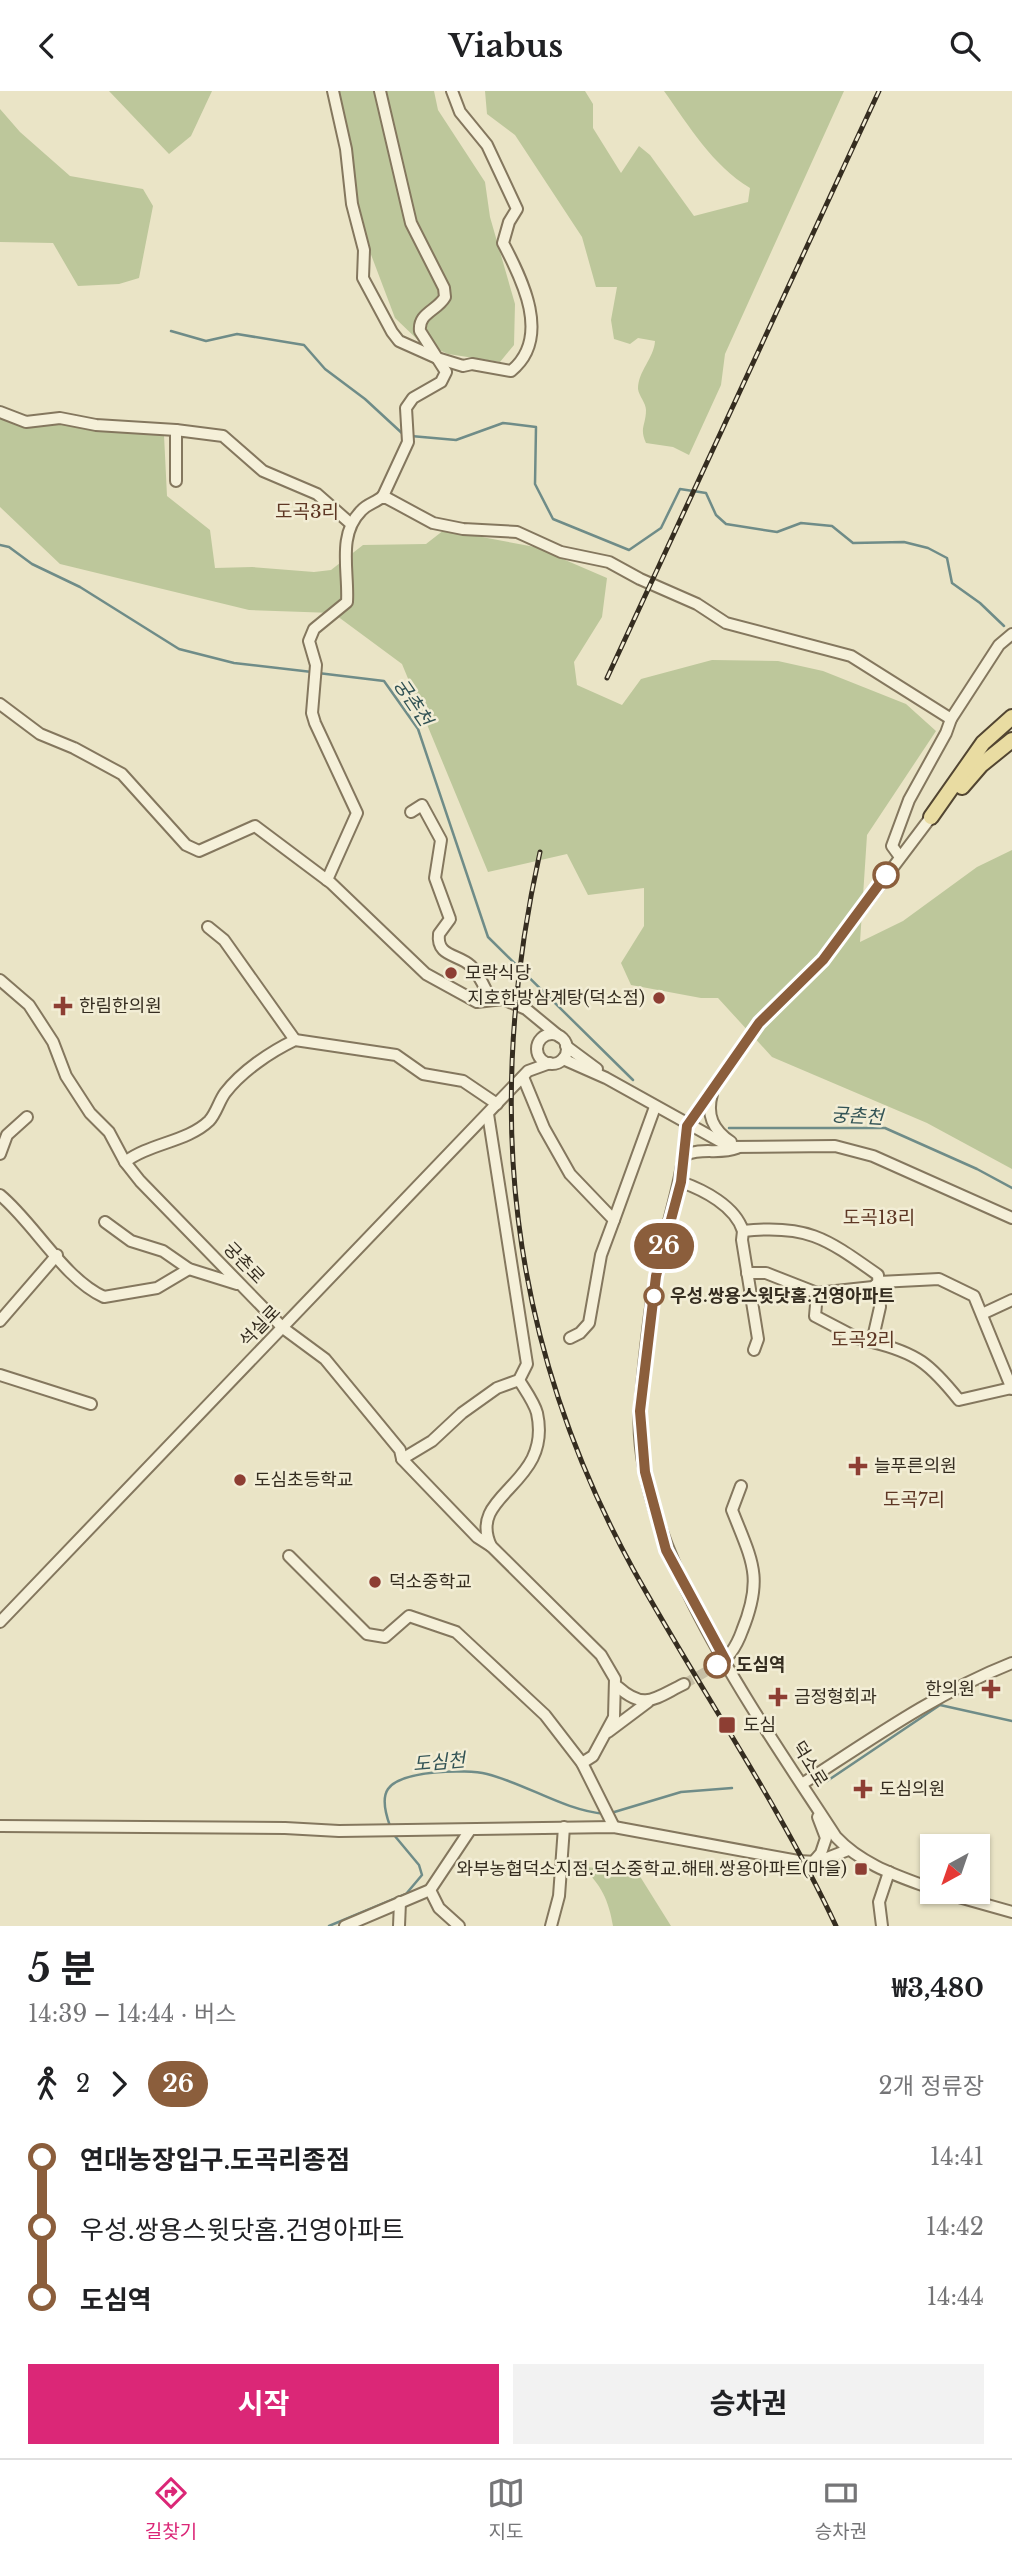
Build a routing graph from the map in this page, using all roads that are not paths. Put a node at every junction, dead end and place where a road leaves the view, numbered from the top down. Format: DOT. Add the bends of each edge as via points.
graph roads {
  1 [pos="333,91"];
  2 [pos="380,91"];
  3 [pos="452,91"];
  4 [pos="438,358"];
  5 [pos="0,412"];
  6 [pos="176,430"];
  7 [pos="176,481"];
  8 [pos="383,496"];
  9 [pos="350,523"];
  10 [pos="1012,634"];
  11 [pos="0,704"];
  12 [pos="1012,704"];
  13 [pos="1012,717"];
  14 [pos="951,719"];
  15 [pos="1012,740"];
  16 [pos="983,743"];
  17 [pos="411,813"];
  18 [pos="931,817"];
  19 [pos="900,857"];
  20 [pos="327,880"];
  21 [pos="208,927"];
  22 [pos="0,980"];
  23 [pos="491,1000"];
  24 [pos="526,1009"];
  25 [pos="295,1039"];
  26 [pos="563,1041"];
  27 [pos="538,1045"];
  28 [pos="563,1059"];
  29 [pos="550,1063"];
  30 [pos="525,1074"];
  31 [pos="606,1078"];
  32 [pos="714,1088"];
  33 [pos="497,1104"];
  34 [pos="655,1107"];
  35 [pos="488,1114"];
  36 [pos="27,1118"];
  37 [pos="687,1126"];
  38 [pos="739,1147"];
  39 [pos="0,1154"];
  40 [pos="686,1155"];
  41 [pos="125,1161"];
  42 [pos="681,1182"];
  43 [pos="0,1195"];
  44 [pos="1012,1218"];
  45 [pos="614,1220"];
  46 [pos="105,1222"];
  47 [pos="743,1231"];
  48 [pos="57,1255"];
  49 [pos="189,1269"];
  50 [pos="747,1273"];
  51 [pos="879,1282"];
  52 [pos="240,1284"];
  53 [pos="817,1293"];
  54 [pos="1012,1300"];
  55 [pos="982,1314"];
  56 [pos="0,1321"];
  57 [pos="283,1328"];
  58 [pos="570,1338"];
  59 [pos="872,1342"];
  60 [pos="754,1350"];
  61 [pos="0,1375"];
  62 [pos="519,1380"];
  63 [pos="1012,1389"];
  64 [pos="91,1404"];
  65 [pos="402,1459"];
  66 [pos="741,1486"];
  67 [pos="491,1546"];
  68 [pos="289,1556"];
  69 [pos="0,1622"];
  70 [pos="721,1663"];
  71 [pos="1012,1663"];
  72 [pos="684,1684"];
  73 [pos="618,1687"];
  74 [pos="648,1702"];
  75 [pos="617,1705"];
  76 [pos="606,1734"];
  77 [pos="582,1763"];
  78 [pos="802,1784"];
  79 [pos="817,1807"];
  80 [pos="0,1826"];
  81 [pos="614,1826"];
  82 [pos="565,1827"];
  83 [pos="470,1830"];
  84 [pos="848,1850"];
  85 [pos="813,1862"];
  86 [pos="889,1873"];
  87 [pos="920,1884"];
  88 [pos="430,1890"];
  89 [pos="400,1902"];
  90 [pos="984,1904"];
  91 [pos="1012,1912"];
  92 [pos="345,1926"];
  93 [pos="399,1926"];
  94 [pos="459,1926"];
  95 [pos="551,1926"];
  96 [pos="882,1926"];
  1 -- 4 [label="street" via="363,250 363,278 399,341"];
  2 -- 4 [label="street" via="411,223 444,288 441,305 419,323"];
  3 -- 4 [label="street" via="460,112 487,145 517,209 503,243 528,295 530,324 526,354 511,371"];
  4 -- 8 [label="street" via="446,372 441,382 413,398 406,408 407,436"];
  5 -- 6 [label="street" via="26,422 60,418"];
  6 -- 7 [label="street"];
  6 -- 9 [label="street" via="223,436 263,471 317,494"];
  8 -- 9 [label="street"];
  8 -- 14 [label="street" via="433,523 517,532 561,552 609,562 726,623 852,656"];
  9 -- 20 [label="street" via="345,552 346,602 310,634 315,673 312,713 357,813"];
  10 -- 14 [label="street" via="999,645"];
  11 -- 20 [label="street" via="40,734 121,774 186,845 198,851 255,826"];
  12 -- 16 [label="main road"];
  13 -- 16 [label="main road"];
  14 -- 19 [label="street" via="909,800 892,846"];
  15 -- 18 [label="main road"];
  16 -- 18 [label="main road"];
  17 -- 23 [label="street" via="422,805 441,840 435,878 450,919 439,934 440,947 471,966"];
  18 -- 19 [label="street"];
  19 -- 32 [label="street" via="823,960 759,1023"];
  20 -- 23 [label="street" via="426,974 477,1002"];
  21 -- 25 [label="street" via="224,940"];
  22 -- 41 [label="street, 궁촌로" via="29,1005 66,1076 90,1113 110,1132"];
  23 -- 24 [label="street" via="503,999"];
  24 -- 26 [label="street"];
  24 -- 27 [label="street" via="534,1018"];
  25 -- 33 [label="street" via="396,1055 423,1074 463,1081"];
  25 -- 41 [label="street" via="229,1088 210,1121"];
  26 -- 27 [label="street" via="547,1035"];
  26 -- 28 [label="street"];
  26 -- 31 [label="street"];
  27 -- 29 [label="street" via="541,1059"];
  27 -- 30 [label="street"];
  28 -- 29 [label="street, 석실로"];
  28 -- 31 [label="street"];
  29 -- 30 [label="street, 석실로"];
  30 -- 33 [label="street, 석실로"];
  30 -- 45 [label="street" via="544,1128 569,1174"];
  31 -- 34 [label="street"];
  32 -- 37 [label="street"];
  32 -- 38 [label="street" via="709,1114 712,1124"];
  33 -- 35 [label="street, 석실로"];
  34 -- 37 [label="street"];
  34 -- 45 [label="street"];
  35 -- 57 [label="street, 석실로"];
  35 -- 62 [label="street" via="525,1335 527,1364"];
  36 -- 39 [label="street" via="7,1135"];
  37 -- 38 [label="street"];
  37 -- 40 [label="street, 덕소로"];
  38 -- 40 [label="street" via="725,1153 694,1151"];
  38 -- 44 [label="street" via="835,1146 873,1156"];
  40 -- 42 [label="street, 덕소로"];
  41 -- 52 [label="street, 궁촌로"];
  42 -- 47 [label="street" via="728,1208"];
  42 -- 70 [label="street, 덕소로" via="656,1276 640,1411 645,1472 666,1550"];
  43 -- 48 [label="street"];
  45 -- 58 [label="street" via="601,1255 589,1323"];
  46 -- 49 [label="street" via="131,1241 163,1251"];
  47 -- 50 [label="street"];
  47 -- 51 [label="street" via="817,1235 877,1275"];
  48 -- 49 [label="street" via="96,1293 111,1298 156,1288"];
  48 -- 56 [label="street"];
  49 -- 52 [label="street"];
  50 -- 53 [label="street" via="766,1273"];
  50 -- 60 [label="street" via="758,1339"];
  51 -- 53 [label="street" via="873,1287"];
  51 -- 55 [label="street" via="939,1279 974,1296"];
  51 -- 59 [label="street" via="880,1307"];
  52 -- 57 [label="street, 궁촌로"];
  53 -- 59 [label="street" via="815,1316"];
  54 -- 55 [label="street"];
  55 -- 63 [label="street"];
  57 -- 65 [label="street, 궁촌로" via="325,1359 400,1450"];
  57 -- 69 [label="street, 석실로"];
  59 -- 63 [label="street" via="918,1356 959,1400"];
  61 -- 64 [label="street"];
  62 -- 65 [label="street" via="497,1388 432,1441"];
  62 -- 67 [label="street" via="537,1411 539,1440 525,1472 487,1513 485,1532"];
  65 -- 67 [label="street, 궁촌로"];
  66 -- 70 [label="street" via="733,1510 752,1559 756,1584 739,1640"];
  67 -- 73 [label="street, 궁촌로" via="601,1655"];
  68 -- 77 [label="street" via="367,1634 385,1637 409,1616 456,1632 545,1715"];
  70 -- 78 [label="street, 덕소로"];
  71 -- 78 [label="street" via="963,1683"];
  72 -- 74 [label="street"];
  73 -- 74 [label="street" via="631,1699"];
  73 -- 75 [label="street"];
  74 -- 75 [label="street"];
  74 -- 76 [label="street"];
  75 -- 76 [label="street"];
  76 -- 77 [label="street" via="593,1756"];
  77 -- 81 [label="street"];
  78 -- 79 [label="street, 덕소로"];
  79 -- 84 [label="street, 덕소로"];
  79 -- 85 [label="street" via="826,1838"];
  80 -- 83 [label="street"];
  81 -- 82 [label="street"];
  81 -- 85 [label="street"];
  82 -- 83 [label="street"];
  82 -- 95 [label="street" via="559,1896"];
  83 -- 88 [label="street"];
  84 -- 85 [label="street"];
  84 -- 86 [label="street, 덕소로"];
  86 -- 87 [label="street, 덕소로"];
  86 -- 96 [label="street" via="879,1902"];
  88 -- 89 [label="street"];
  88 -- 94 [label="street" via="439,1908"];
  89 -- 92 [label="street"];
  89 -- 93 [label="street"];
  90 -- 91 [label="street"];
}
